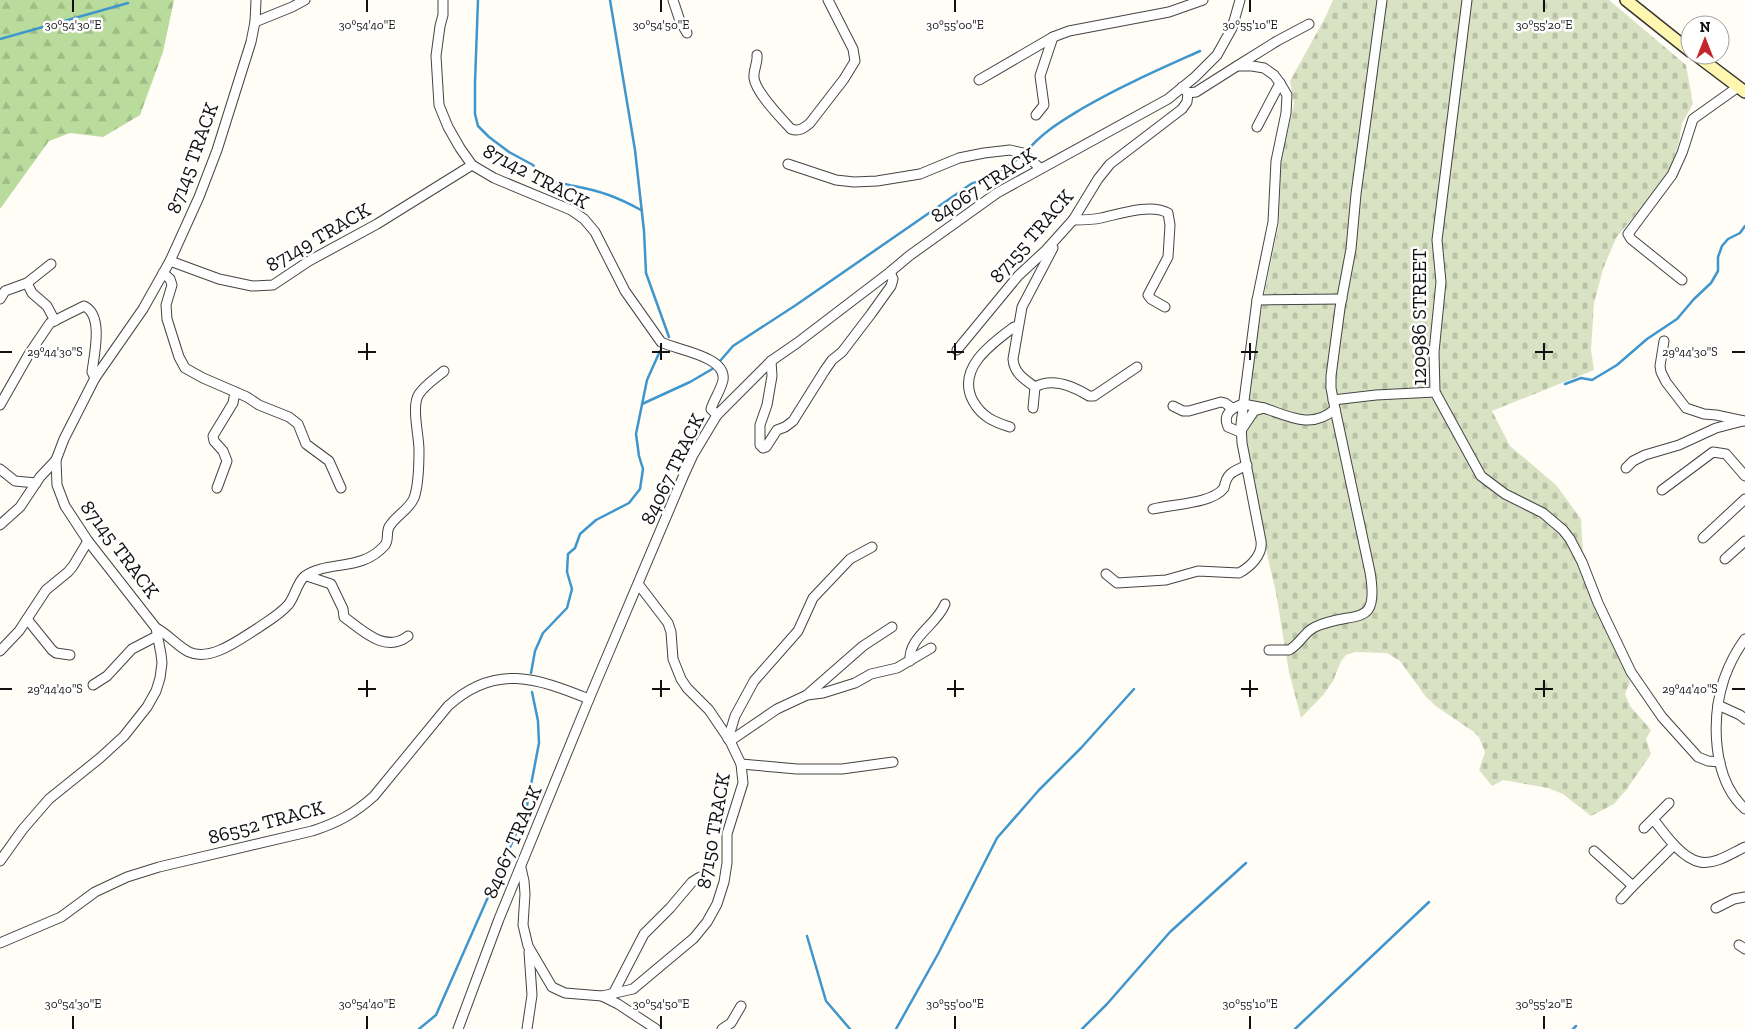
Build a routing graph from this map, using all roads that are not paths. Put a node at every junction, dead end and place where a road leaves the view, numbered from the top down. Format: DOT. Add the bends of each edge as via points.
graph roads {
  1 [pos="256,0"];
  2 [pos="305,0"];
  3 [pos="443,0"];
  4 [pos="673,0"];
  5 [pos="828,0"];
  6 [pos="1203,0"];
  7 [pos="1240,0"];
  8 [pos="1382,0"];
  9 [pos="1467,0"];
  10 [pos="1626,0"];
  11 [pos="255,22"];
  12 [pos="1309,24"];
  13 [pos="687,33"];
  14 [pos="1054,37"];
  15 [pos="1680,43"];
  16 [pos="757,55"];
  17 [pos="1709,65"];
  18 [pos="1236,66"];
  19 [pos="978,80"];
  20 [pos="1280,83"];
  21 [pos="1185,90"];
  22 [pos="1742,90"];
  23 [pos="1036,115"];
  24 [pos="1257,127"];
  25 [pos="788,164"];
  26 [pos="472,165"];
  27 [pos="1040,168"];
  28 [pos="1073,220"];
  29 [pos="1061,234"];
  30 [pos="170,260"];
  31 [pos="51,264"];
  32 [pos="163,272"];
  33 [pos="890,272"];
  34 [pos="1682,280"];
  35 [pos="27,283"];
  36 [pos="0,299"];
  37 [pos="1342,299"];
  38 [pos="1257,300"];
  39 [pos="1165,307"];
  40 [pos="55,321"];
  41 [pos="1018,326"];
  42 [pos="1664,340"];
  43 [pos="957,350"];
  44 [pos="771,361"];
  45 [pos="1137,367"];
  46 [pos="444,370"];
  47 [pos="95,378"];
  48 [pos="1035,387"];
  49 [pos="235,392"];
  50 [pos="1435,392"];
  51 [pos="1243,404"];
  52 [pos="1334,404"];
  53 [pos="0,405"];
  54 [pos="1173,406"];
  55 [pos="1033,408"];
  56 [pos="1232,408"];
  57 [pos="1264,408"];
  58 [pos="717,415"];
  59 [pos="1744,421"];
  60 [pos="1010,427"];
  61 [pos="1241,431"];
  62 [pos="56,460"];
  63 [pos="1247,465"];
  64 [pos="1626,468"];
  65 [pos="0,469"];
  66 [pos="1745,476"];
  67 [pos="36,483"];
  68 [pos="217,488"];
  69 [pos="341,488"];
  70 [pos="1662,490"];
  71 [pos="1745,499"];
  72 [pos="1153,509"];
  73 [pos="0,525"];
  74 [pos="1703,538"];
  75 [pos="88,541"];
  76 [pos="1745,541"];
  77 [pos="872,546"];
  78 [pos="1725,559"];
  79 [pos="1106,574"];
  80 [pos="307,576"];
  81 [pos="639,584"];
  82 [pos="945,604"];
  83 [pos="26,619"];
  84 [pos="892,627"];
  85 [pos="157,632"];
  86 [pos="408,636"];
  87 [pos="1743,646"];
  88 [pos="931,648"];
  89 [pos="0,650"];
  90 [pos="1269,650"];
  91 [pos="70,655"];
  92 [pos="910,661"];
  93 [pos="92,685"];
  94 [pos="807,695"];
  95 [pos="588,699"];
  96 [pos="1718,705"];
  97 [pos="1745,719"];
  98 [pos="729,740"];
  99 [pos="893,762"];
  100 [pos="1720,762"];
  101 [pos="741,764"];
  102 [pos="1669,803"];
  103 [pos="1745,809"];
  104 [pos="1654,820"];
  105 [pos="1644,828"];
  106 [pos="1674,845"];
  107 [pos="1745,847"];
  108 [pos="1594,851"];
  109 [pos="0,861"];
  110 [pos="521,868"];
  111 [pos="700,877"];
  112 [pos="1633,886"];
  113 [pos="1745,897"];
  114 [pos="1620,899"];
  115 [pos="1716,908"];
  116 [pos="0,943"];
  117 [pos="528,946"];
  118 [pos="613,994"];
  119 [pos="602,996"];
  120 [pos="741,1006"];
  121 [pos="458,1029"];
  122 [pos="527,1029"];
  123 [pos="656,1029"];
  124 [pos="722,1029"];
  1 -- 11 [label="street, 87145 TRACK"];
  2 -- 11 [label="street"];
  3 -- 26 [label="street, 87142 TRACK" via="444,15 436,56 439,104 452,136"];
  4 -- 13 [label="street"];
  5 -- 16 [label="street" via="854,49 855,61 804,128 791,129 760,91 754,78"];
  6 -- 14 [label="street" via="1163,14 1080,28"];
  7 -- 21 [label="street, 84067 TRACK" via="1232,28 1217,54"];
  8 -- 37 [label="street"];
  9 -- 50 [label="street, 120986 STREET" via="1436,240 1441,282 1434,352"];
  10 -- 15 [label="main road"];
  11 -- 30 [label="street, 87145 TRACK" via="217,150"];
  12 -- 18 [label="street"];
  14 -- 19 [label="street"];
  14 -- 23 [label="street" via="1040,76 1044,105"];
  17 -- 22 [label="main road"];
  18 -- 20 [label="street" via="1264,68"];
  18 -- 21 [label="street" via="1196,92"];
  20 -- 24 [label="street"];
  20 -- 38 [label="street" via="1288,99 1276,161 1273,222"];
  21 -- 27 [label="street, 84067 TRACK"];
  21 -- 28 [label="street, 87155 TRACK" via="1187,102 1182,108 1110,164"];
  22 -- 34 [label="street" via="1693,119 1672,175 1628,234"];
  25 -- 27 [label="street" via="836,180 877,181 920,174 959,158 1010,150 1023,153"];
  26 -- 30 [label="street, 87149 TRACK" via="273,285 252,286 219,279"];
  26 -- 58 [label="street, 87142 TRACK" via="584,219 595,232 626,291 661,342 708,359 719,367 722,382 711,409"];
  27 -- 33 [label="street, 84067 TRACK" via="996,193"];
  28 -- 29 [label="street, 87155 TRACK"];
  28 -- 39 [label="street" via="1160,209 1168,213 1168,257 1148,294"];
  29 -- 41 [label="street" via="1022,307"];
  29 -- 43 [label="street, 87155 TRACK" via="1018,276"];
  30 -- 32 [label="street, 87145 TRACK"];
  31 -- 35 [label="street"];
  32 -- 47 [label="street, 87145 TRACK" via="143,310"];
  32 -- 49 [label="street" via="172,285 166,305 167,319 183,364 190,372"];
  33 -- 44 [label="street, 84067 TRACK"];
  33 -- 44 [label="street" via="891,286 871,314 832,360 793,420 777,430 763,448 759,428 767,405"];
  35 -- 36 [label="street" via="5,292"];
  35 -- 40 [label="street"];
  37 -- 38 [label="street"];
  37 -- 52 [label="street" via="1331,376"];
  38 -- 51 [label="street"];
  40 -- 47 [label="street" via="88,307 96,326 92,372"];
  40 -- 53 [label="street" via="50,323 29,354"];
  41 -- 48 [label="street" via="1014,367"];
  41 -- 60 [label="street" via="991,344 974,365 969,380 971,398 982,415"];
  42 -- 59 [label="street" via="1661,372 1686,408"];
  44 -- 58 [label="street, 84067 TRACK"];
  45 -- 48 [label="street" via="1094,396 1056,382"];
  46 -- 80 [label="street" via="417,398 419,449 414,500 390,526 385,545 367,559 318,570"];
  47 -- 62 [label="street, 87145 TRACK"];
  48 -- 55 [label="street"];
  49 -- 68 [label="street" via="233,402 213,436 227,461"];
  49 -- 69 [label="street" via="298,424 306,444 329,461"];
  50 -- 52 [label="street" via="1376,395"];
  50 -- 100 [label="street, 120986 STREET" via="1481,476 1505,494 1543,513 1570,539 1631,672 1662,718 1698,757"];
  51 -- 56 [label="street"];
  51 -- 57 [label="street"];
  51 -- 61 [label="street"];
  52 -- 57 [label="street" via="1325,416 1304,421"];
  52 -- 90 [label="street" via="1370,572 1372,604 1364,614 1310,630 1289,650"];
  54 -- 56 [label="street" via="1186,411 1221,402"];
  56 -- 61 [label="street" via="1226,422 1231,429"];
  57 -- 61 [label="street" via="1254,411"];
  58 -- 81 [label="street, 84067 TRACK" via="693,455"];
  59 -- 64 [label="street" via="1645,455"];
  61 -- 63 [label="street"];
  62 -- 67 [label="street"];
  62 -- 75 [label="street, 87145 TRACK" via="59,493"];
  63 -- 72 [label="street" via="1228,475 1224,488 1213,496"];
  63 -- 79 [label="street" via="1262,546 1254,561 1242,572 1198,571 1166,580 1117,583"];
  65 -- 67 [label="street" via="15,481"];
  66 -- 70 [label="street" via="1726,454 1713,452"];
  67 -- 73 [label="street" via="20,507"];
  71 -- 74 [label="street"];
  75 -- 83 [label="street" via="73,566 46,590"];
  75 -- 85 [label="street, 87145 TRACK"];
  76 -- 78 [label="street"];
  77 -- 98 [label="street" via="850,559 813,598 798,631 754,681 735,716"];
  80 -- 85 [label="street" via="292,600 276,616 218,651 188,652 164,632"];
  80 -- 86 [label="street" via="331,584 344,617 370,636 394,643"];
  81 -- 95 [label="street, 84067 TRACK"];
  81 -- 98 [label="street, 87150 TRACK" via="668,623 673,659 681,679"];
  82 -- 92 [label="street" via="912,647"];
  83 -- 89 [label="street"];
  83 -- 91 [label="street" via="52,650"];
  84 -- 94 [label="street" via="863,646"];
  85 -- 93 [label="street" via="132,649 107,676"];
  85 -- 109 [label="street, 87145 TRACK" via="162,663 160,678 147,707 124,736 48,799"];
  87 -- 96 [label="street" via="1724,679"];
  88 -- 92 [label="street"];
  92 -- 94 [label="street" via="855,683"];
  94 -- 98 [label="street" via="777,709"];
  95 -- 110 [label="street, 84067 TRACK"];
  95 -- 116 [label="street, 86552 TRACK" via="530,679 482,684 448,706 374,796 341,820 312,831 127,877 95,892 61,917"];
  96 -- 97 [label="street"];
  96 -- 100 [label="street" via="1716,732"];
  98 -- 101 [label="street, 87150 TRACK"];
  99 -- 101 [label="street" via="842,769"];
  100 -- 103 [label="street" via="1730,791"];
  101 -- 118 [label="street, 87150 TRACK" via="743,784 727,834 724,882 714,911 694,938 651,975 633,989"];
  102 -- 104 [label="street"];
  104 -- 105 [label="street"];
  104 -- 106 [label="street"];
  106 -- 107 [label="street" via="1700,862 1716,860"];
  106 -- 112 [label="street"];
  108 -- 112 [label="street"];
  110 -- 117 [label="street, 87150 TRACK" via="525,894 523,925"];
  110 -- 121 [label="street, 84067 TRACK"];
  111 -- 118 [label="street" via="644,934"];
  112 -- 114 [label="street"];
  113 -- 115 [label="street"];
  117 -- 119 [label="street, 87150 TRACK" via="546,980 556,990 565,994"];
  117 -- 122 [label="street" via="532,995"];
  118 -- 119 [label="street, 87150 TRACK"];
  119 -- 123 [label="street"];
  120 -- 124 [label="street" via="731,1023"];
}
